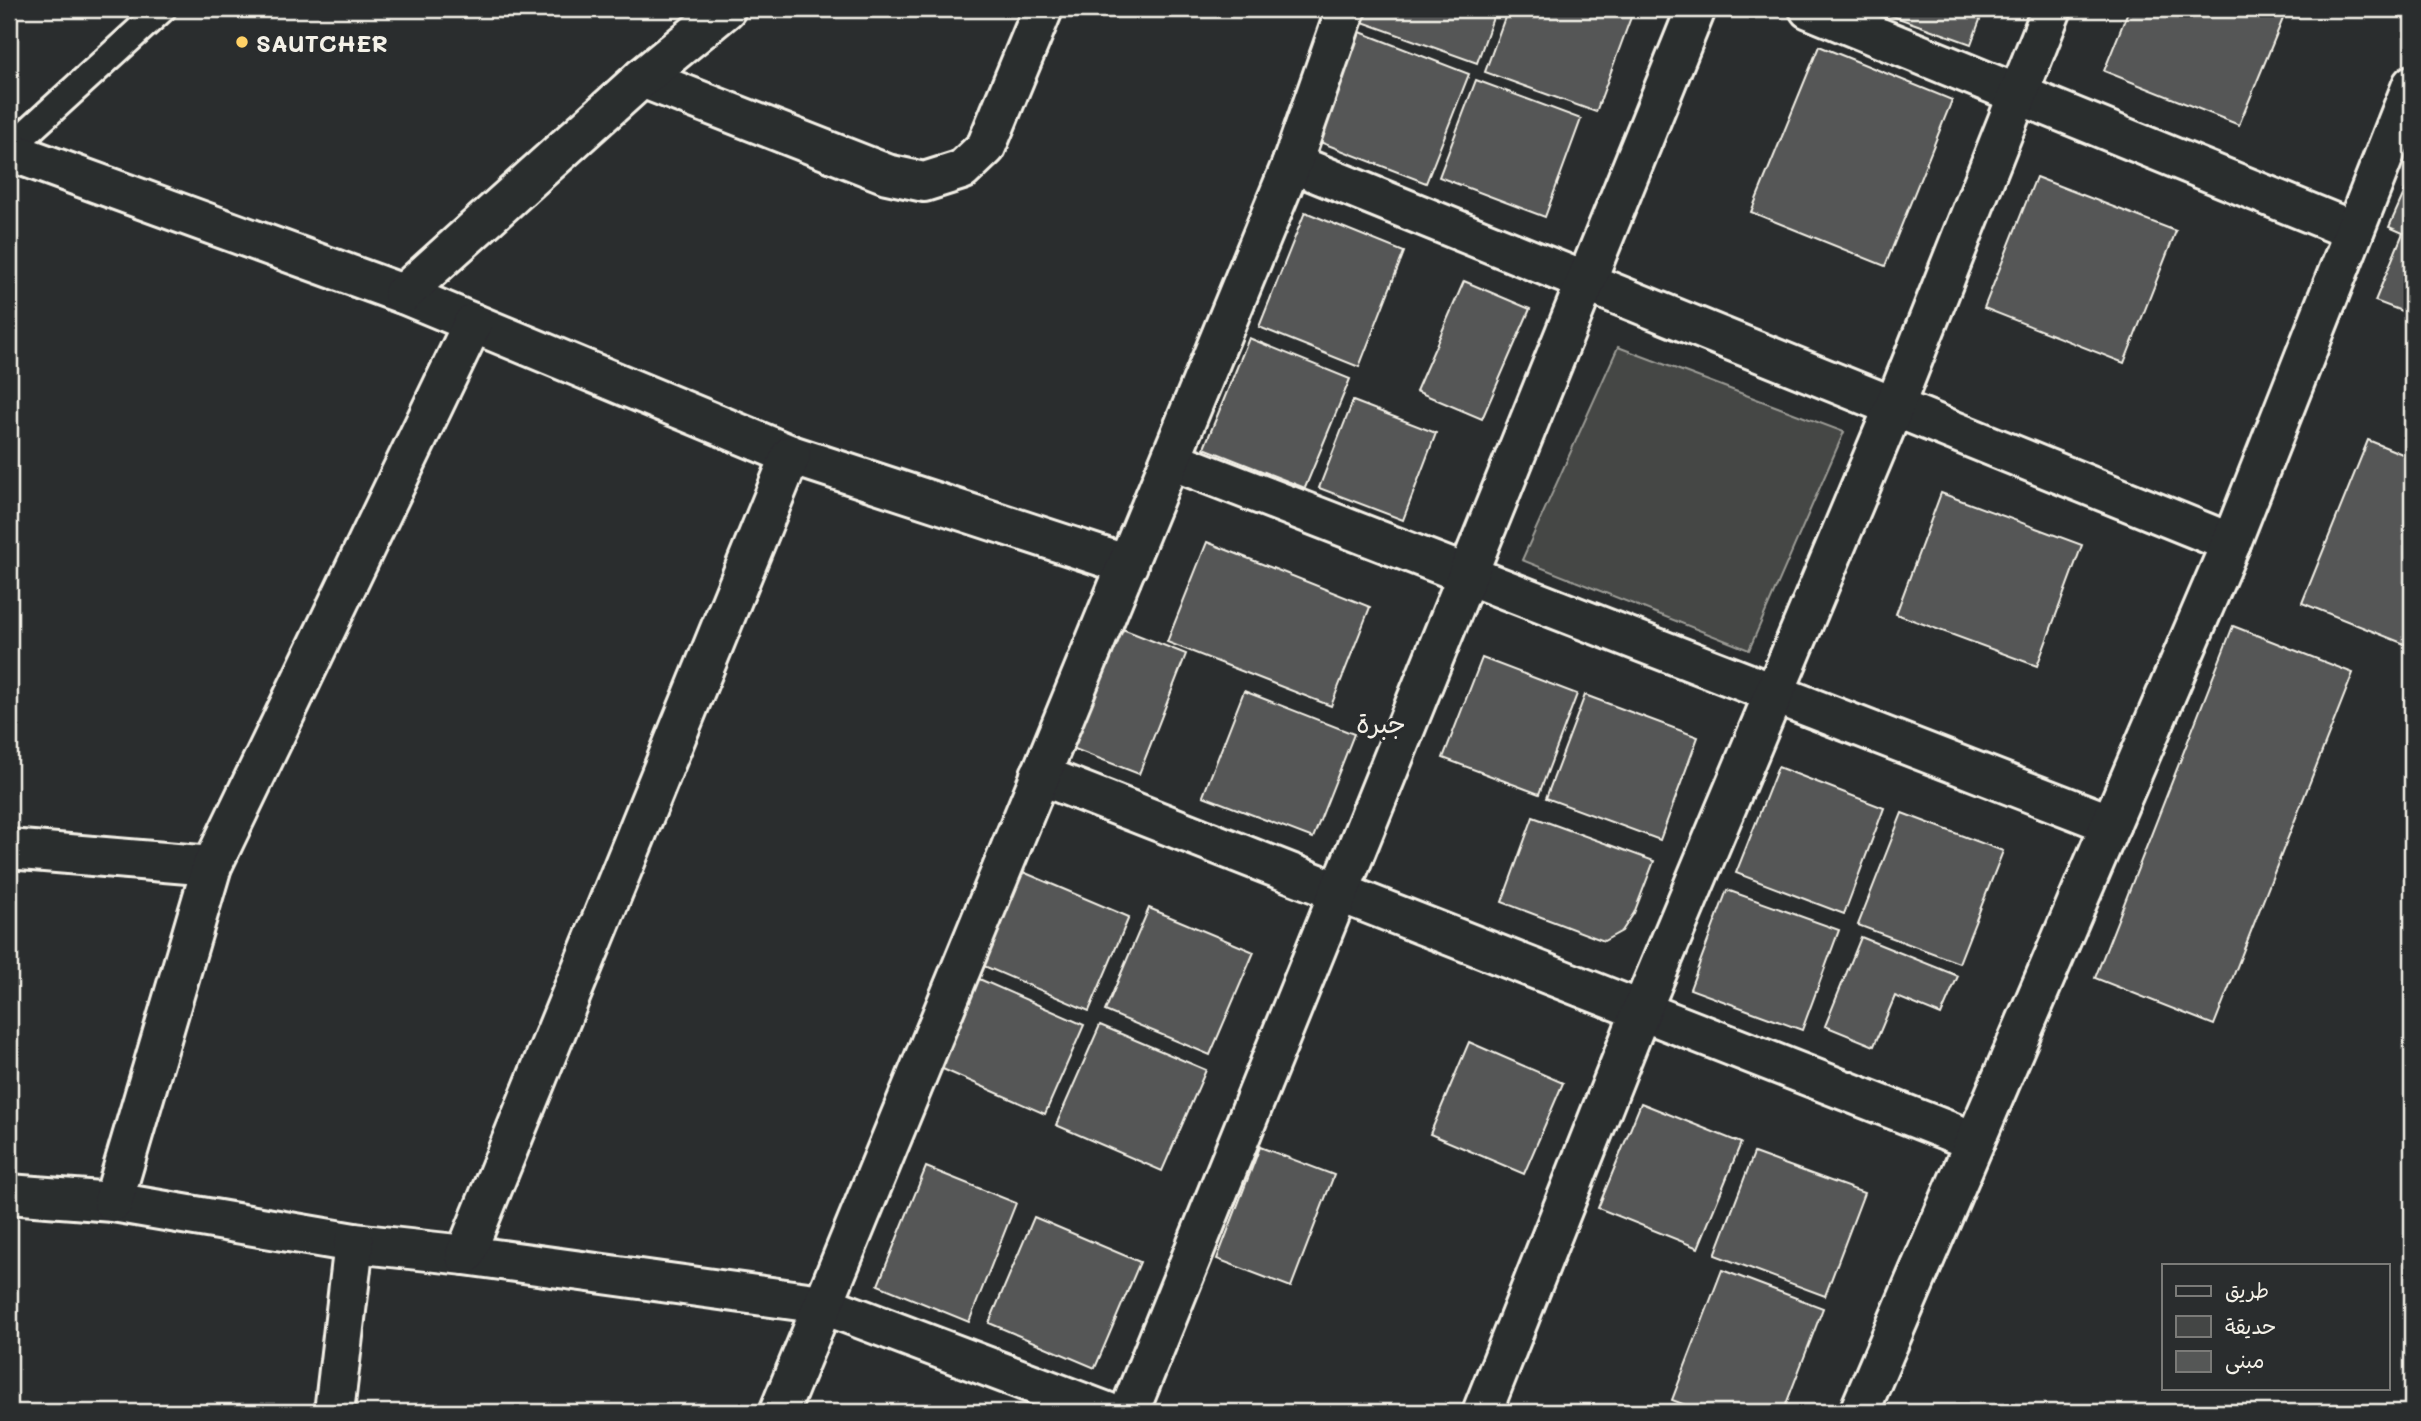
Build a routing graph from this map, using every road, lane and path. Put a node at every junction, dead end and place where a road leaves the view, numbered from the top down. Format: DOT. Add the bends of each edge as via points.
graph roads {
  1 [pos="162,9"];
  2 [pos="726,9"];
  3 [pos="1043,9"];
  4 [pos="1346,9"];
  5 [pos="1696,9"];
  6 [pos="1809,9"];
  7 [pos="2052,9"];
  8 [pos="642,78"];
  9 [pos="2412,85"];
  10 [pos="2018,94"];
  11 [pos="9,150"];
  12 [pos="1292,163"];
  13 [pos="2354,231"];
  14 [pos="1586,282"];
  15 [pos="402,294"];
  16 [pos="473,323"];
  17 [pos="1894,407"];
  18 [pos="791,455"];
  19 [pos="1171,460"];
  20 [pos="2231,543"];
  21 [pos="1128,565"];
  22 [pos="1468,575"];
  23 [pos="1774,693"];
  24 [pos="1041,775"];
  25 [pos="2111,824"];
  26 [pos="9,849"];
  27 [pos="212,866"];
  28 [pos="1339,892"];
  29 [pos="1641,1011"];
  30 [pos="1974,1141"];
  31 [pos="9,1194"];
  32 [pos="113,1202"];
  33 [pos="354,1243"];
  34 [pos="465,1255"];
  35 [pos="822,1304"];
  36 [pos="334,1412"];
  37 [pos="779,1412"];
  38 [pos="1107,1412"];
  39 [pos="1129,1412"];
  40 [pos="1482,1412"];
  41 [pos="1859,1412"];
  1 -- 11 [label="lane"];
  2 -- 8 [label="street"];
  3 -- 8 [label="street" via="986,147 962,170 924,182 887,174"];
  4 -- 12 [label="street"];
  5 -- 14 [label="street"];
  6 -- 10 [label="street"];
  7 -- 10 [label="street"];
  8 -- 15 [label="street"];
  9 -- 13 [label="street"];
  10 -- 13 [label="street"];
  10 -- 17 [label="street"];
  11 -- 15 [label="street"];
  12 -- 14 [label="street"];
  12 -- 19 [label="street"];
  13 -- 20 [label="street"];
  14 -- 17 [label="street"];
  14 -- 22 [label="street"];
  15 -- 16 [label="street"];
  16 -- 18 [label="street"];
  16 -- 27 [label="street"];
  17 -- 20 [label="street"];
  17 -- 23 [label="street"];
  18 -- 21 [label="street"];
  18 -- 34 [label="street"];
  19 -- 21 [label="street"];
  19 -- 22 [label="street"];
  20 -- 25 [label="street"];
  21 -- 24 [label="street"];
  22 -- 23 [label="street"];
  22 -- 28 [label="street"];
  23 -- 25 [label="street"];
  23 -- 29 [label="street"];
  24 -- 28 [label="street"];
  24 -- 35 [label="street"];
  25 -- 30 [label="street"];
  26 -- 27 [label="street"];
  27 -- 32 [label="street"];
  28 -- 29 [label="street"];
  28 -- 39 [label="street"];
  29 -- 30 [label="street"];
  29 -- 40 [label="street"];
  30 -- 41 [label="street"];
  31 -- 32 [label="street"];
  32 -- 33 [label="street"];
  33 -- 34 [label="street"];
  33 -- 36 [label="street"];
  34 -- 35 [label="street"];
  35 -- 37 [label="street"];
  35 -- 38 [label="street"];
}
